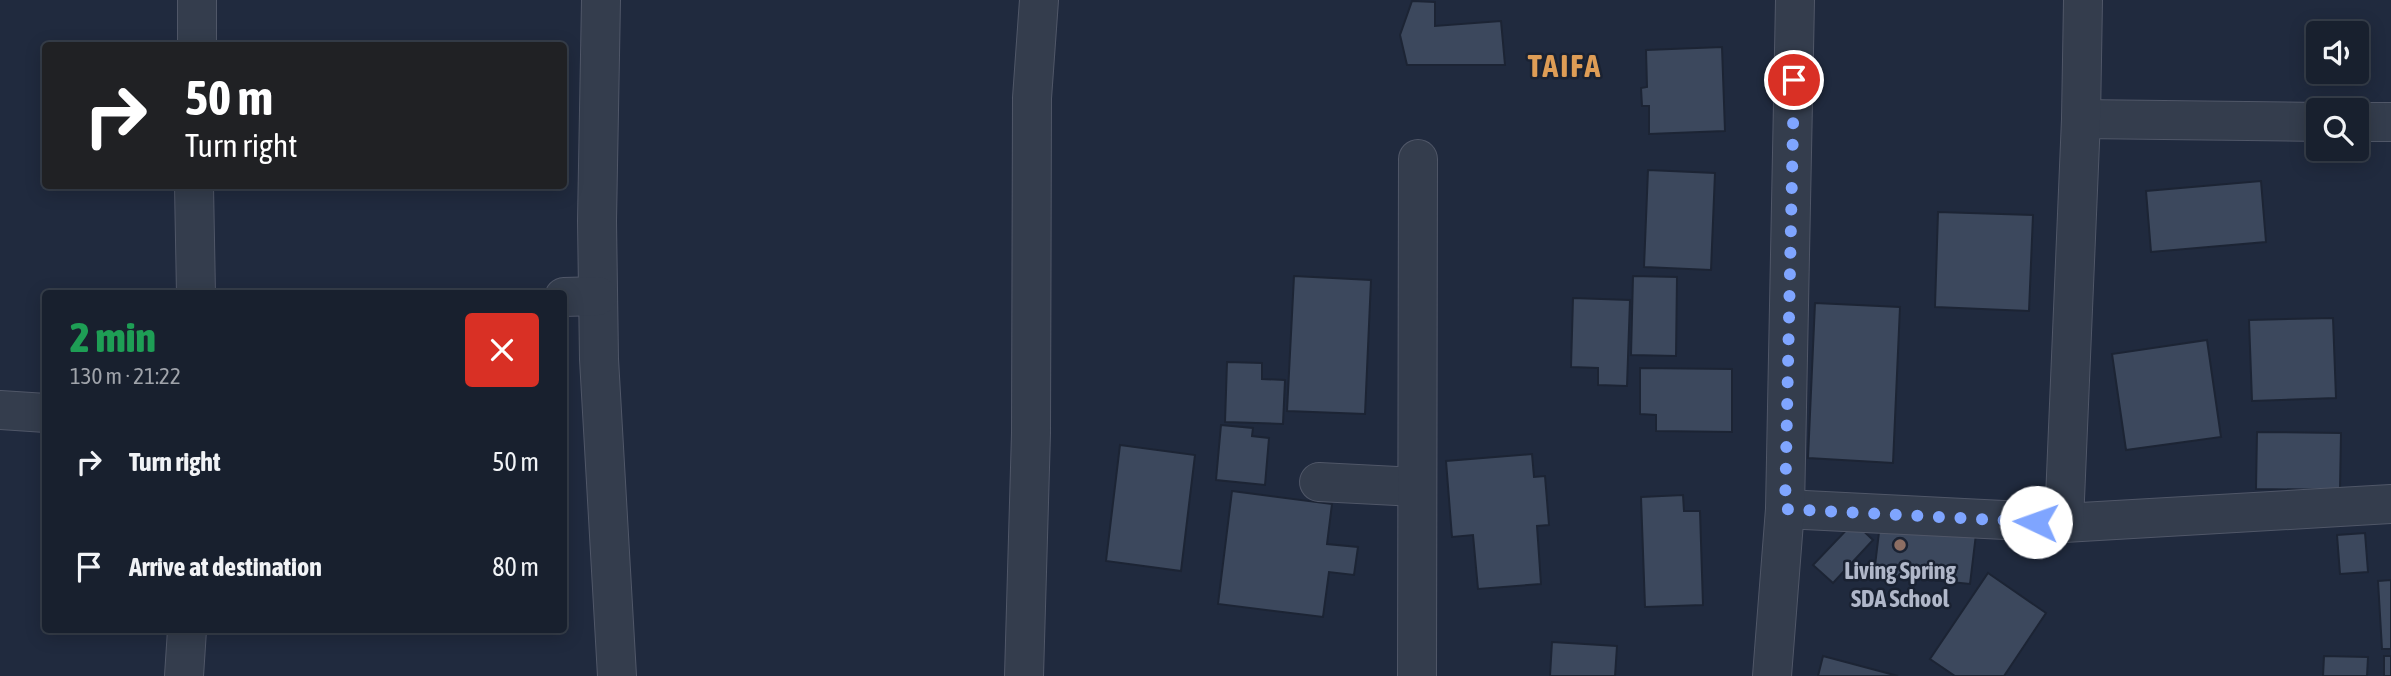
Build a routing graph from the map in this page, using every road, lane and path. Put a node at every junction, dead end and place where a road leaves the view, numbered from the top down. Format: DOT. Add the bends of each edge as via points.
graph roads {
  1 [pos="197,0"];
  2 [pos="601,0"];
  3 [pos="1039,0"];
  4 [pos="1796,0"];
  5 [pos="2083,0"];
  6 [pos="197,42"];
  7 [pos="2081,120"];
  8 [pos="2306,122"];
  9 [pos="2369,122"];
  10 [pos="2391,122"];
  11 [pos="1418,159"];
  12 [pos="194,189"];
  13 [pos="196,290"];
  14 [pos="581,296"];
  15 [pos="0,410"];
  16 [pos="42,413"];
  17 [pos="1319,482"];
  18 [pos="1416,487"];
  19 [pos="2391,504"];
  20 [pos="1785,509"];
  21 [pos="2064,523"];
  22 [pos="187,633"];
  23 [pos="184,676"];
  24 [pos="617,676"];
  25 [pos="1024,676"];
  26 [pos="1416,676"];
  27 [pos="1772,676"];
  1 -- 6 [label="street"];
  2 -- 14 [label="street"];
  3 -- 25 [label="street" via="1032,98 1031,433"];
  4 -- 20 [label="street"];
  5 -- 7 [label="street"];
  7 -- 8 [label="street"];
  7 -- 21 [label="street"];
  9 -- 10 [label="street"];
  11 -- 18 [label="street"];
  12 -- 13 [label="street"];
  14 -- 24 [label="street" via="599,359"];
  15 -- 16 [label="street"];
  17 -- 18 [label="street"];
  18 -- 26 [label="street"];
  19 -- 21 [label="street"];
  20 -- 21 [label="street"];
  20 -- 27 [label="street"];
  22 -- 23 [label="street"];
}
